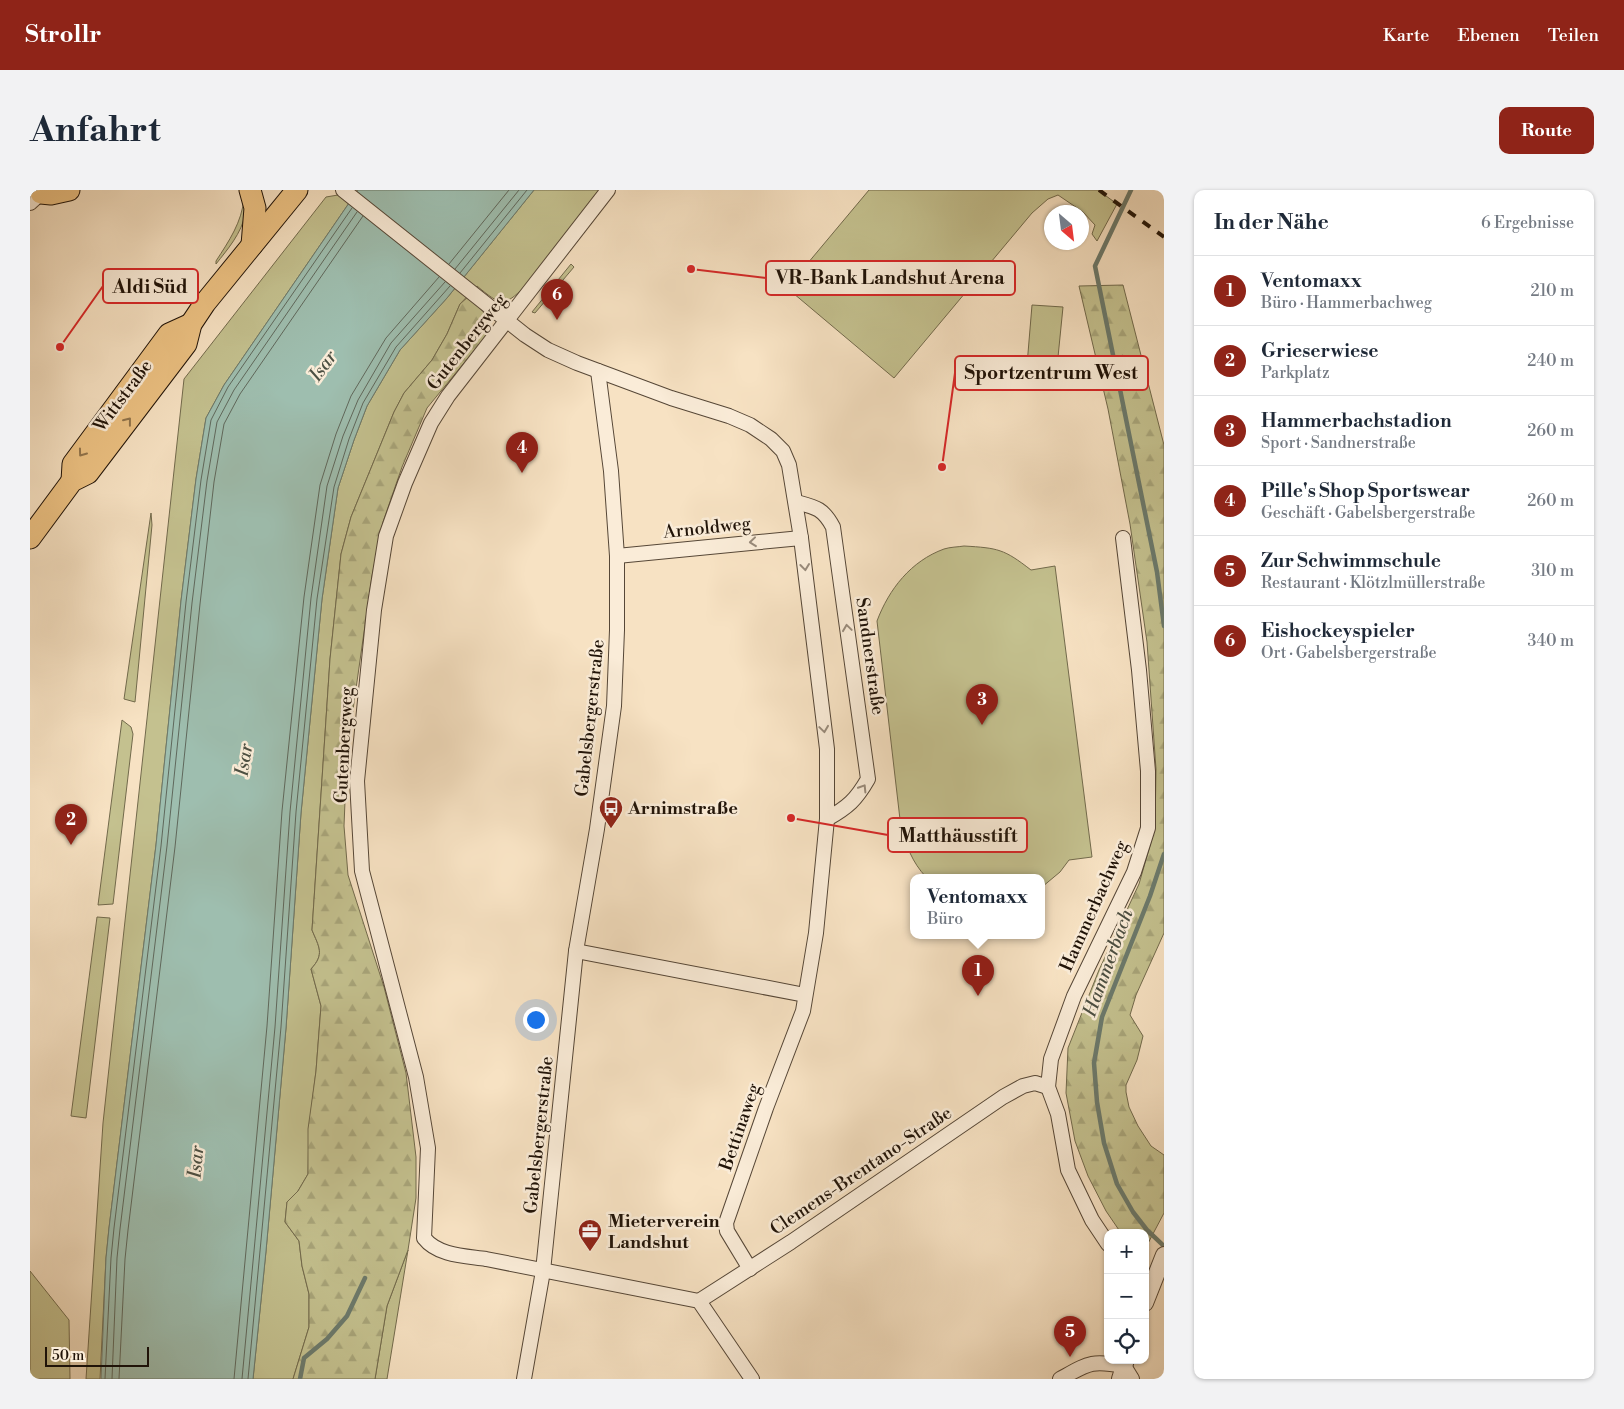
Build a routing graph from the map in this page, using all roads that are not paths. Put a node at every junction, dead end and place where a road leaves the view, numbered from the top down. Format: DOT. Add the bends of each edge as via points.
graph roads {
  1 [pos="69,190"];
  2 [pos="250,190"];
  3 [pos="297,190"];
  4 [pos="343,190"];
  5 [pos="608,190"];
  6 [pos="39,194"];
  7 [pos="252,245"];
  8 [pos="507,321"];
  9 [pos="598,371"];
  10 [pos="796,502"];
  11 [pos="30,538"];
  12 [pos="801,538"];
  13 [pos="1123,538"];
  14 [pos="617,556"];
  15 [pos="827,819"];
  16 [pos="576,951"];
  17 [pos="805,995"];
  18 [pos="1048,1087"];
  19 [pos="1104,1238"];
  20 [pos="1161,1261"];
  21 [pos="750,1268"];
  22 [pos="544,1270"];
  23 [pos="1149,1282"];
  24 [pos="699,1301"];
  25 [pos="1125,1371"];
  26 [pos="524,1379"];
  27 [pos="752,1379"];
  28 [pos="1060,1379"];
  1 -- 6 [label="main road"];
  2 -- 7 [label="main road" via="255,208"];
  3 -- 7 [label="main road, Wittstraße"];
  4 -- 8 [label="street"];
  5 -- 8 [label="street, Gutenbergweg"];
  7 -- 11 [label="main road, Wittstraße" via="190,324 169,334 73,464 72,481"];
  8 -- 9 [label="street" via="548,350"];
  8 -- 22 [label="street, Gutenbergweg" via="431,423 386,536 374,610 357,781 362,871 416,1077 428,1148 424,1238 436,1249"];
  9 -- 10 [label="street" via="750,425 782,451 789,465"];
  9 -- 14 [label="street, Gabelsbergerstraße" via="612,471"];
  10 -- 12 [label="street"];
  15 -- 10 [label="street, Sandnerstraße, one-way" via="860,794 868,779 833,527 827,515"];
  12 -- 14 [label="street, Arnoldweg, one-way"];
  12 -- 15 [label="street, one-way" via="827,749"];
  13 -- 18 [label="street, Hammerbachweg" via="1148,771 1148,828 1134,872 1074,996 1051,1059"];
  14 -- 16 [label="street, Gabelsbergerstraße" via="614,706 598,828"];
  15 -- 17 [label="street" via="816,933"];
  16 -- 17 [label="street"];
  16 -- 22 [label="street, Gabelsbergerstraße"];
  17 -- 21 [label="street, Bettinaweg" via="803,1011 726,1223 727,1231"];
  18 -- 19 [label="street, Hammerbachweg" via="1058,1114 1068,1170"];
  18 -- 21 [label="street, Clemens-Brentano-Straße" via="1034,1083 1003,1097"];
  20 -- 23 [label="street"];
  21 -- 24 [label="street, Clemens-Brentano-Straße"];
  22 -- 24 [label="street"];
  22 -- 26 [label="street, Gabelsbergerstraße"];
  24 -- 27 [label="street"];
  25 -- 28 [label="street" via="1101,1362 1082,1367"];
}
